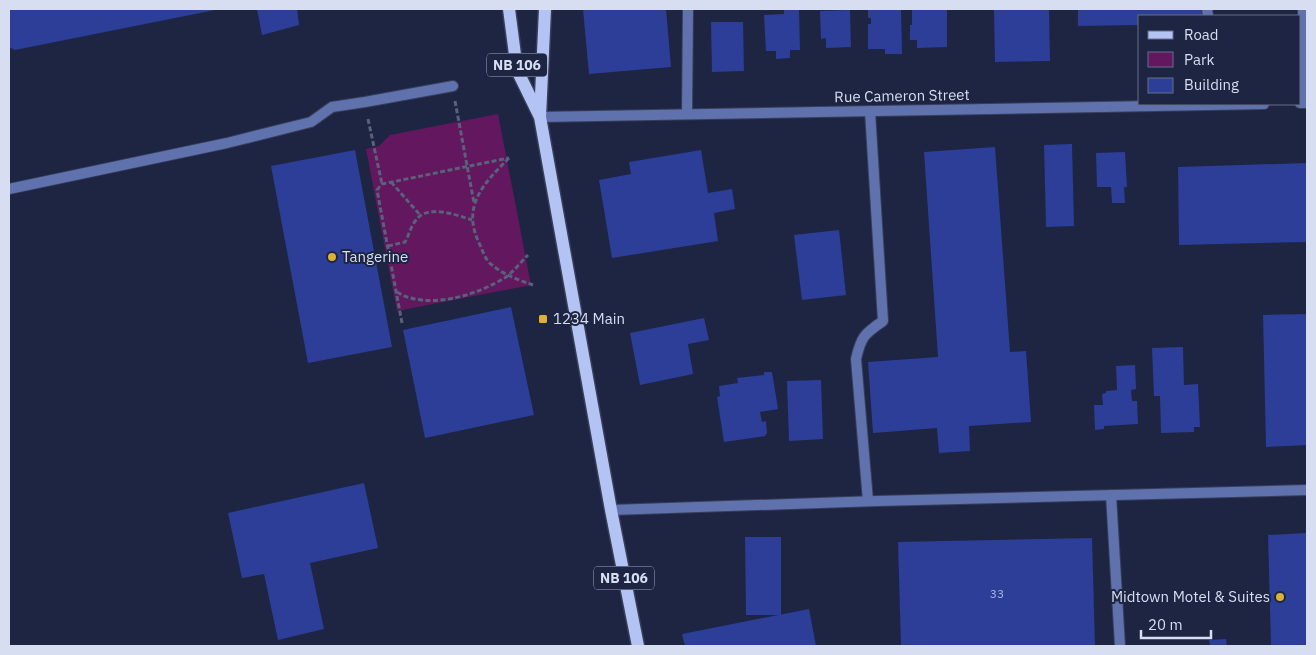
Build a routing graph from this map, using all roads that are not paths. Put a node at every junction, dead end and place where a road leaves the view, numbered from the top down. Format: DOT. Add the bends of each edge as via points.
graph roads {
  1 [pos="508,9"];
  2 [pos="545,9"];
  3 [pos="688,9"];
  4 [pos="1303,9"];
  5 [pos="452,86"];
  6 [pos="1304,103"];
  7 [pos="1160,105"];
  8 [pos="870,111"];
  9 [pos="687,114"];
  10 [pos="540,118"];
  11 [pos="9,189"];
  12 [pos="1307,490"];
  13 [pos="1111,495"];
  14 [pos="868,501"];
  15 [pos="611,510"];
  16 [pos="638,646"];
  17 [pos="1120,646"];
  1 -- 10 [label="main road, NB 106" via="517,70"];
  2 -- 10 [label="main road, NB 106"];
  3 -- 9 [label="street"];
  4 -- 6 [label="street"];
  5 -- 11 [label="street" via="332,107 311,122 237,141"];
  7 -- 8 [label="street, Rue Cameron Street"];
  8 -- 9 [label="street, Rue Cameron Street"];
  8 -- 14 [label="street" via="883,321 866,332 856,359"];
  9 -- 10 [label="street, Rue Cameron Street"];
  10 -- 15 [label="main road, NB 106"];
  12 -- 13 [label="street"];
  13 -- 14 [label="street"];
  13 -- 17 [label="street"];
  14 -- 15 [label="street"];
  15 -- 16 [label="main road, NB 106"];
}
